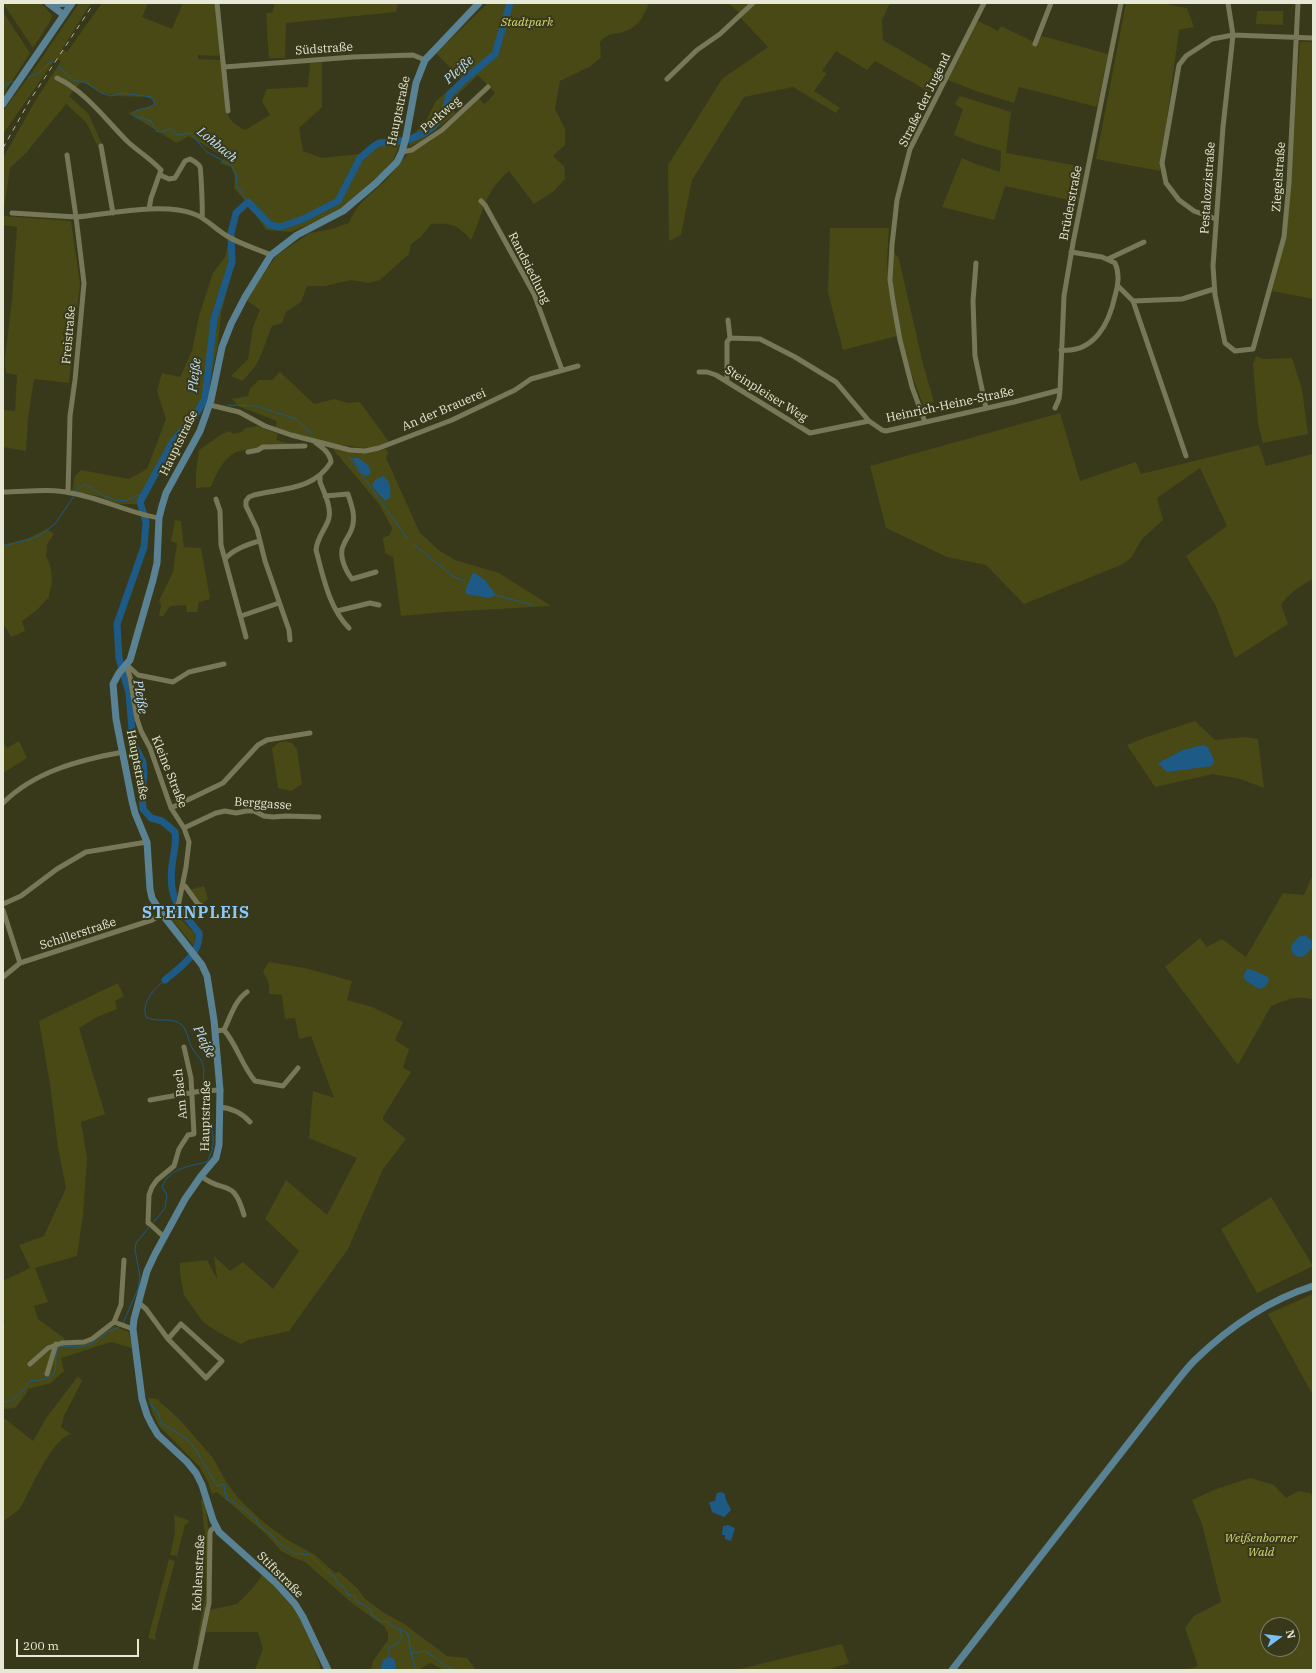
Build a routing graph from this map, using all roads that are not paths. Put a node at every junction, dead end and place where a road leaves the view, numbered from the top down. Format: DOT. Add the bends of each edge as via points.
graph roads {
  1 [pos="66,3"];
  2 [pos="72,3"];
  3 [pos="217,3"];
  4 [pos="753,3"];
  5 [pos="984,3"];
  6 [pos="1051,3"];
  7 [pos="1121,3"];
  8 [pos="1228,3"];
  9 [pos="1298,3"];
  10 [pos="50,4"];
  11 [pos="475,5"];
  12 [pos="64,15"];
  13 [pos="1233,35"];
  14 [pos="1296,38"];
  15 [pos="1313,38"];
  16 [pos="1035,44"];
  17 [pos="425,60"];
  18 [pos="224,67"];
  19 [pos="57,78"];
  20 [pos="667,79"];
  21 [pos="488,87"];
  22 [pos="3,104"];
  23 [pos="228,111"];
  24 [pos="101,146"];
  25 [pos="403,149"];
  26 [pos="66,155"];
  27 [pos="160,175"];
  28 [pos="481,201"];
  29 [pos="149,209"];
  30 [pos="12,213"];
  31 [pos="113,214"];
  32 [pos="76,217"];
  33 [pos="202,218"];
  34 [pos="1216,219"];
  35 [pos="1144,242"];
  36 [pos="1071,252"];
  37 [pos="271,255"];
  38 [pos="1108,259"];
  39 [pos="976,263"];
  40 [pos="1118,286"];
  41 [pos="1214,289"];
  42 [pos="1133,301"];
  43 [pos="728,320"];
  44 [pos="730,338"];
  45 [pos="1253,349"];
  46 [pos="1062,350"];
  47 [pos="578,366"];
  48 [pos="562,370"];
  49 [pos="699,372"];
  50 [pos="727,381"];
  51 [pos="1060,390"];
  52 [pos="210,405"];
  53 [pos="986,408"];
  54 [pos="1055,408"];
  55 [pos="869,421"];
  56 [pos="924,422"];
  57 [pos="303,438"];
  58 [pos="314,441"];
  59 [pos="248,452"];
  60 [pos="1186,456"];
  61 [pos="320,477"];
  62 [pos="3,492"];
  63 [pos="69,492"];
  64 [pos="325,496"];
  65 [pos="216,499"];
  66 [pos="159,518"];
  67 [pos="259,541"];
  68 [pos="225,559"];
  69 [pos="376,572"];
  70 [pos="279,603"];
  71 [pos="379,605"];
  72 [pos="337,611"];
  73 [pos="241,616"];
  74 [pos="349,628"];
  75 [pos="246,637"];
  76 [pos="290,640"];
  77 [pos="224,664"];
  78 [pos="125,666"];
  79 [pos="310,733"];
  80 [pos="123,752"];
  81 [pos="3,803"];
  82 [pos="171,808"];
  83 [pos="319,817"];
  84 [pos="184,828"];
  85 [pos="147,842"];
  86 [pos="182,886"];
  87 [pos="3,904"];
  88 [pos="205,908"];
  89 [pos="3,910"];
  90 [pos="162,917"];
  91 [pos="20,963"];
  92 [pos="3,977"];
  93 [pos="248,992"];
  94 [pos="224,1030"];
  95 [pos="215,1031"];
  96 [pos="184,1047"];
  97 [pos="298,1068"];
  98 [pos="220,1090"];
  99 [pos="193,1092"];
  100 [pos="150,1100"];
  101 [pos="219,1107"];
  102 [pos="250,1122"];
  103 [pos="201,1176"];
  104 [pos="244,1215"];
  105 [pos="164,1237"];
  106 [pos="124,1260"];
  107 [pos="1313,1286"];
  108 [pos="139,1304"];
  109 [pos="114,1322"];
  110 [pos="130,1328"];
  111 [pos="168,1339"];
  112 [pos="56,1344"];
  113 [pos="30,1364"];
  114 [pos="47,1374"];
  115 [pos="216,1526"];
  116 [pos="195,1670"];
  117 [pos="328,1670"];
  118 [pos="952,1670"];
  1 -- 10 [label="main road"];
  2 -- 12 [label="main road"];
  3 -- 18 [label="street"];
  4 -- 20 [label="street"];
  5 -- 56 [label="street, Straße der Jugend" via="910,149 897,200 890,280 892,301 912,388"];
  6 -- 16 [label="street"];
  7 -- 36 [label="street, Brüderstraße"];
  8 -- 13 [label="street, Pestalozzistraße"];
  9 -- 14 [label="street, Ziegelstraße"];
  10 -- 12 [label="main road"];
  11 -- 17 [label="main road, Hauptstraße"];
  12 -- 22 [label="main road"];
  13 -- 14 [label="street"];
  13 -- 34 [label="street, Pestalozzistraße" via="1222,127"];
  13 -- 34 [label="street" via="1212,39 1197,47 1179,65 1162,163 1166,183 1179,200 1194,211"];
  14 -- 15 [label="street"];
  14 -- 45 [label="street, Ziegelstraße" via="1284,237"];
  17 -- 18 [label="street, Südstraße" via="413,55"];
  17 -- 25 [label="main road, Hauptstraße" via="416,83"];
  18 -- 23 [label="street"];
  19 -- 27 [label="street" via="68,83 152,161 161,170"];
  21 -- 25 [label="street, Parkweg" via="442,130 412,150"];
  24 -- 31 [label="street"];
  25 -- 37 [label="main road, Hauptstraße" via="389,171 343,212 297,235"];
  26 -- 32 [label="street, Freistraße"];
  27 -- 29 [label="street"];
  27 -- 33 [label="street" via="175,178 185,161 190,159 198,164 201,169"];
  28 -- 48 [label="street, Randsiedlung" via="534,294"];
  29 -- 31 [label="street"];
  29 -- 33 [label="street" via="180,210"];
  30 -- 32 [label="street"];
  31 -- 32 [label="street"];
  32 -- 63 [label="street, Freistraße" via="84,283 70,416"];
  33 -- 37 [label="street" via="228,236"];
  34 -- 41 [label="street, Pestalozzistraße"];
  35 -- 38 [label="street"];
  36 -- 38 [label="street"];
  36 -- 46 [label="street, Brüderstraße" via="1064,296"];
  37 -- 52 [label="main road, Hauptstraße" via="228,329"];
  38 -- 40 [label="street" via="1117,267"];
  39 -- 53 [label="street" via="973,302 975,356"];
  40 -- 42 [label="street"];
  40 -- 46 [label="street" via="1108,321 1099,334 1086,346 1072,351"];
  41 -- 42 [label="street" via="1182,298"];
  41 -- 45 [label="street, Pestalozzistraße" via="1225,343 1235,351"];
  42 -- 60 [label="street"];
  43 -- 44 [label="street"];
  44 -- 50 [label="street" via="727,342"];
  44 -- 55 [label="street, Heinrich-Heine-Straße" via="760,339 795,357 836,382"];
  46 -- 51 [label="street, Brüderstraße"];
  47 -- 48 [label="street, An der Brauerei"];
  48 -- 58 [label="street, An der Brauerei" via="531,379 515,390 452,420 379,448 365,451 350,450"];
  49 -- 50 [label="street, Steinpleiser Weg" via="716,375"];
  50 -- 55 [label="street, Steinpleiser Weg" via="810,433"];
  51 -- 53 [label="street, Heinrich-Heine-Straße"];
  51 -- 54 [label="street, Brüderstraße"];
  52 -- 57 [label="street, An der Brauerei" via="239,412 266,426"];
  52 -- 66 [label="main road, Hauptstraße" via="197,437 166,493"];
  53 -- 56 [label="street, Heinrich-Heine-Straße"];
  55 -- 56 [label="street, Heinrich-Heine-Straße" via="886,431"];
  57 -- 58 [label="street, An der Brauerei"];
  57 -- 59 [label="street" via="303,446 263,447"];
  58 -- 61 [label="street, An der Brauerei" via="331,458 331,462"];
  61 -- 64 [label="street"];
  61 -- 67 [label="street" via="297,486 250,496 246,506 254,521"];
  62 -- 63 [label="street"];
  63 -- 66 [label="street" via="137,514"];
  64 -- 69 [label="street" via="348,494 354,511 350,536 341,552 347,572 352,579"];
  64 -- 72 [label="street" via="330,513 316,544 316,550 329,594"];
  65 -- 68 [label="street" via="220,511 221,545"];
  66 -- 78 [label="main road, Hauptstraße" via="157,563 130,660"];
  67 -- 68 [label="street" via="238,549"];
  67 -- 70 [label="street"];
  68 -- 73 [label="street"];
  70 -- 73 [label="street"];
  70 -- 76 [label="street"];
  71 -- 72 [label="street" via="370,603"];
  72 -- 74 [label="street"];
  73 -- 75 [label="street"];
  77 -- 78 [label="street" via="189,672 173,682 145,678"];
  78 -- 80 [label="main road, Hauptstraße" via="113,684"];
  78 -- 82 [label="street, Kleine Straße" via="130,677 137,719"];
  79 -- 82 [label="street" via="267,740 258,744 223,783"];
  80 -- 81 [label="street" via="89,759 42,775"];
  80 -- 85 [label="main road, Hauptstraße" via="135,813"];
  82 -- 84 [label="street, Kleine Straße"];
  83 -- 84 [label="street, Berggasse" via="273,817 254,811 225,811 216,812"];
  84 -- 86 [label="street, Kleine Straße" via="189,842"];
  85 -- 87 [label="street" via="86,852 21,896"];
  85 -- 90 [label="main road, Hauptstraße" via="150,889"];
  86 -- 88 [label="street" via="185,886 198,904"];
  86 -- 90 [label="street, Kleine Straße" via="176,909"];
  89 -- 91 [label="street"];
  90 -- 91 [label="street, Schillerstraße"];
  90 -- 95 [label="main road, Hauptstraße" via="194,952 202,965 207,976"];
  91 -- 92 [label="street, Schillerstraße"];
  93 -- 94 [label="street" via="242,996"];
  94 -- 95 [label="street"];
  94 -- 97 [label="street" via="255,1081 283,1086"];
  95 -- 98 [label="main road, Hauptstraße"];
  96 -- 99 [label="street, Am Bach"];
  98 -- 99 [label="street"];
  98 -- 101 [label="main road, Hauptstraße"];
  99 -- 100 [label="street"];
  99 -- 105 [label="street, Am Bach" via="194,1134 188,1135 174,1166 157,1180 149,1195 148,1223"];
  101 -- 102 [label="street" via="243,1115"];
  101 -- 103 [label="main road, Hauptstraße" via="218,1153"];
  103 -- 104 [label="street" via="232,1190 237,1195"];
  103 -- 105 [label="main road, Hauptstraße"];
  105 -- 108 [label="main road, Hauptstraße" via="147,1271"];
  106 -- 109 [label="street" via="121,1305"];
  107 -- 118 [label="main road" via="1262,1309 1230,1330 1194,1361"];
  108 -- 110 [label="main road, Hauptstraße"];
  108 -- 111 [label="street" via="146,1309"];
  109 -- 110 [label="street"];
  109 -- 112 [label="street" via="92,1339"];
  110 -- 115 [label="main road, Hauptstraße" via="147,1415 158,1435 196,1474"];
  111 -- 111 [label="street" via="206,1378 222,1361 180,1324"];
  112 -- 113 [label="street" via="41,1353"];
  112 -- 114 [label="street"];
  115 -- 116 [label="street, Kohlenstraße" via="210,1533 209,1604"];
  115 -- 117 [label="main road, Stiftstraße" via="224,1537 276,1583 295,1604"];
}
